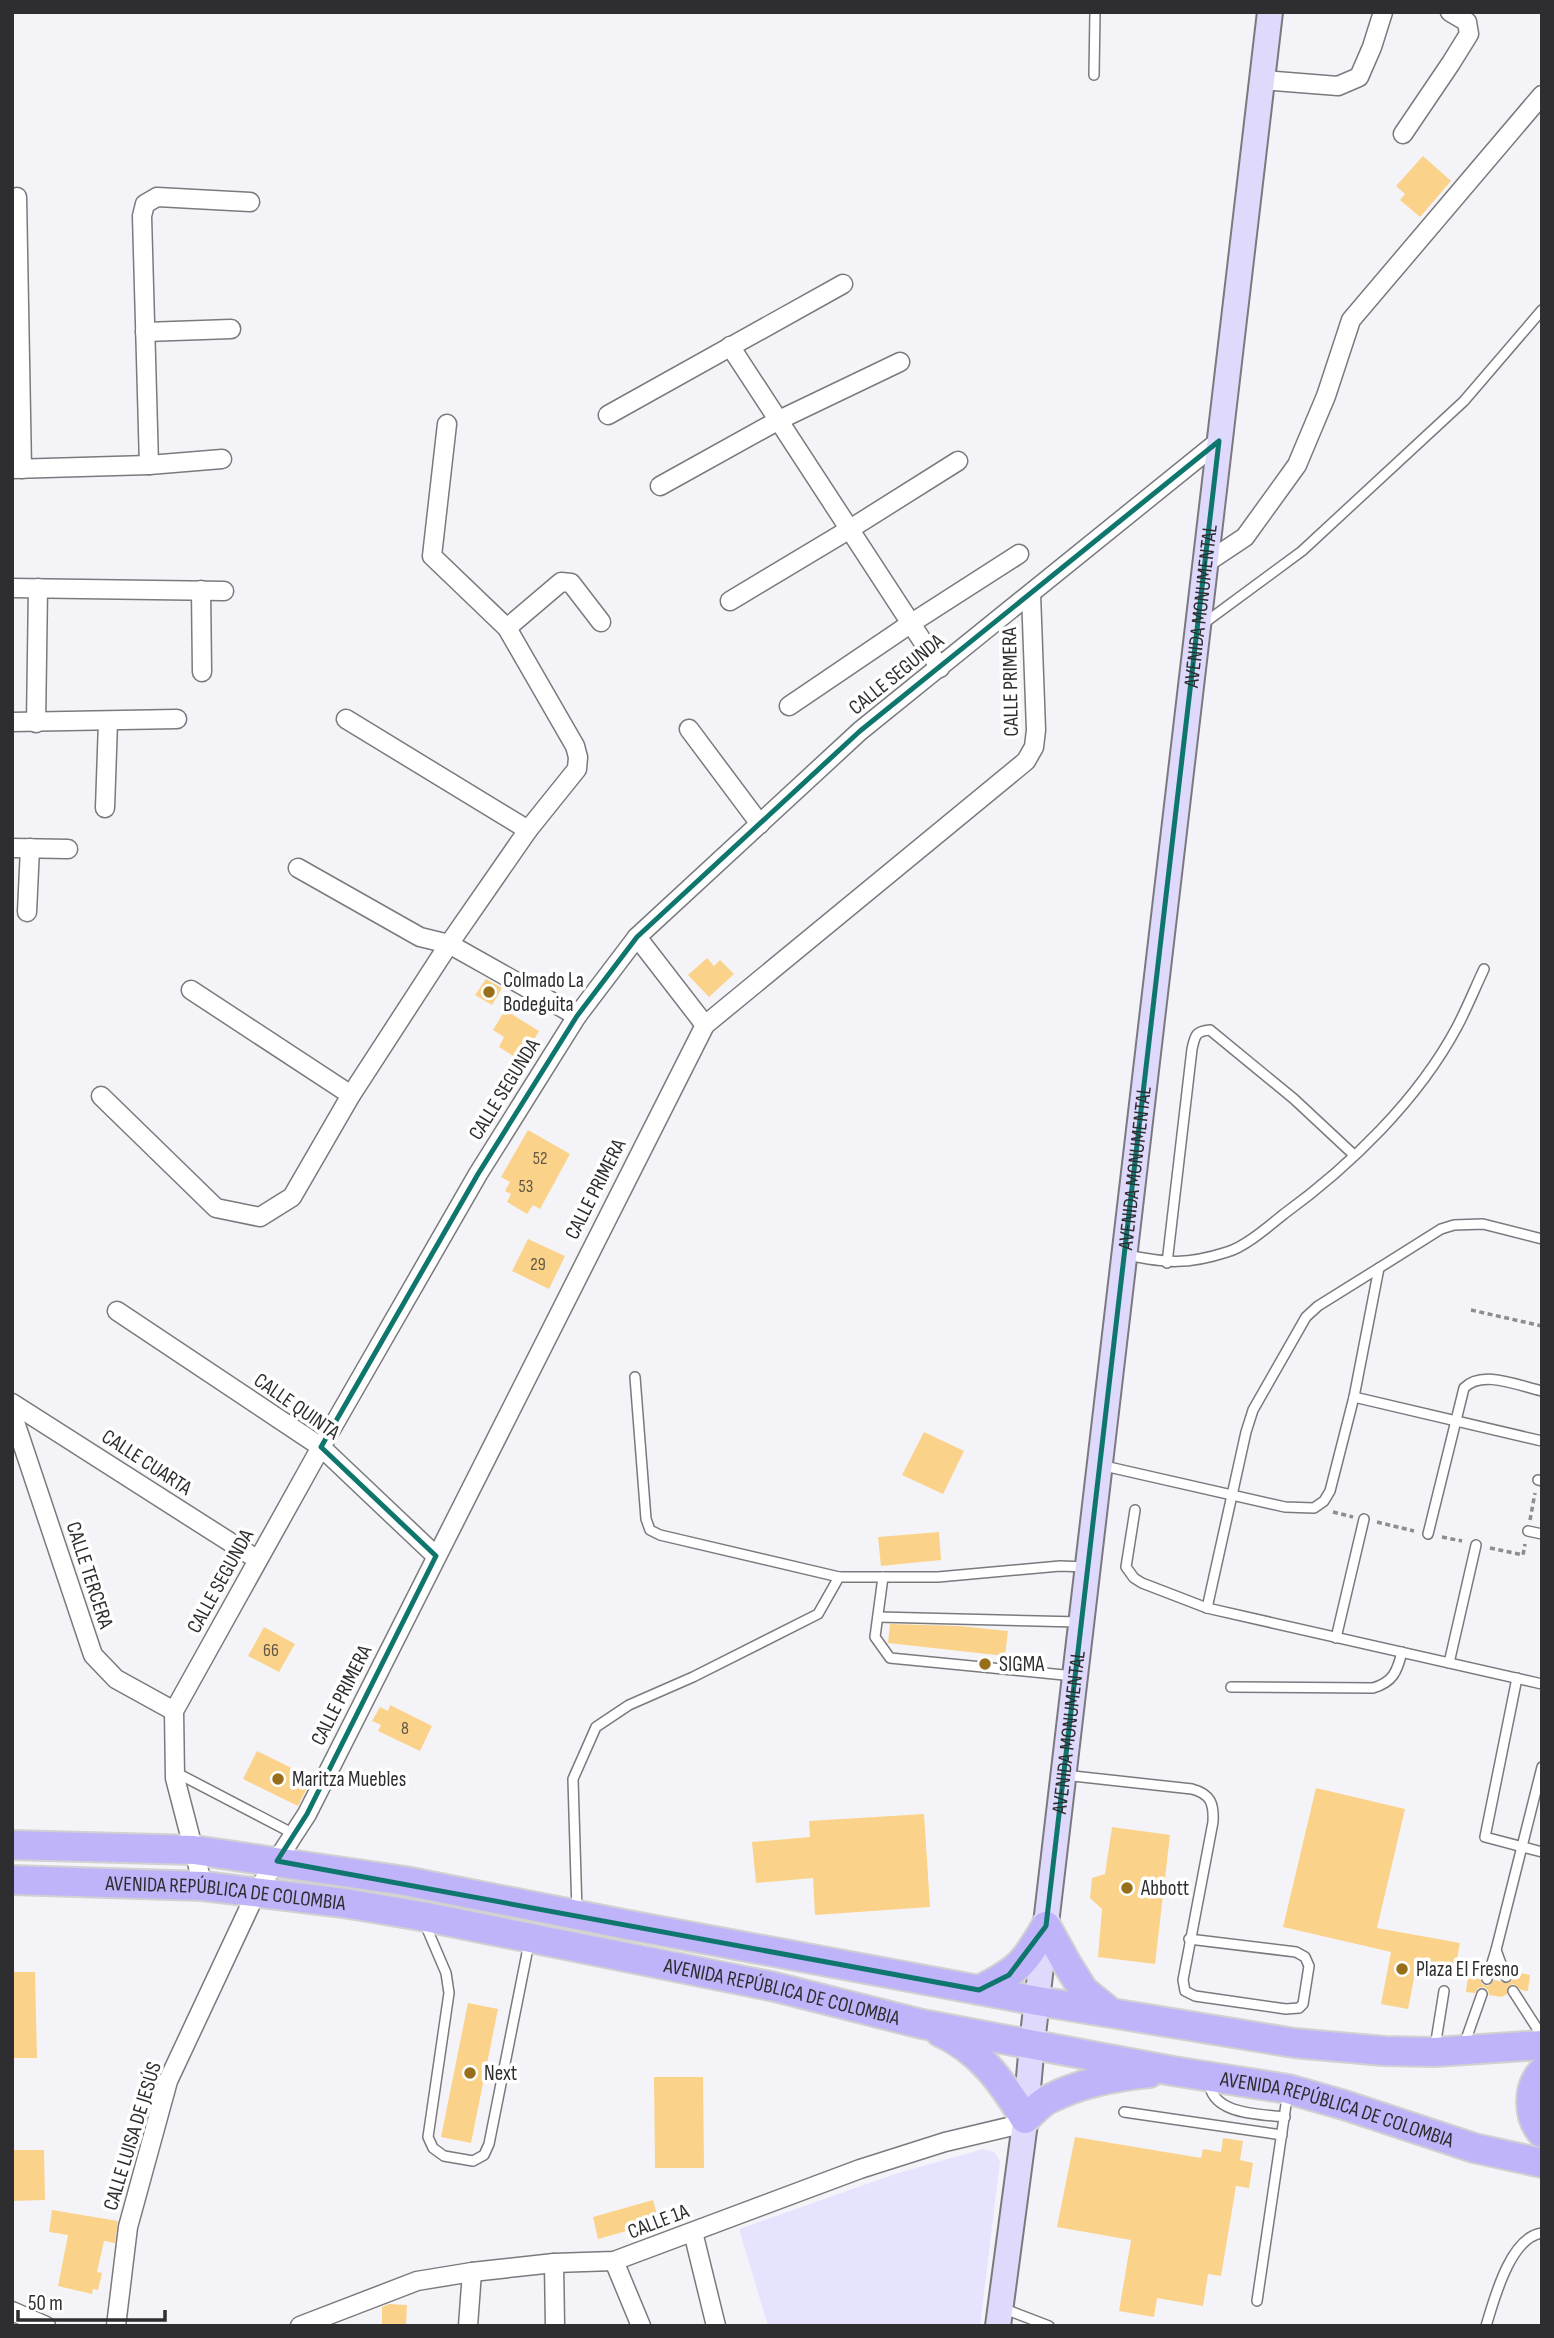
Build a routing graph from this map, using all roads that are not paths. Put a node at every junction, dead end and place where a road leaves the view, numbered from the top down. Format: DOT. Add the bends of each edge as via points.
graph roads {
  1 [pos="1095,12"];
  2 [pos="1270,12"];
  3 [pos="1382,12"];
  4 [pos="1450,12"];
  5 [pos="1094,75"];
  6 [pos="1262,80"];
  7 [pos="1542,95"];
  8 [pos="1403,134"];
  9 [pos="17,197"];
  10 [pos="250,202"];
  11 [pos="843,284"];
  12 [pos="1542,310"];
  13 [pos="230,329"];
  14 [pos="145,332"];
  15 [pos="730,346"];
  16 [pos="900,362"];
  17 [pos="608,415"];
  18 [pos="779,420"];
  19 [pos="447,424"];
  20 [pos="1219,441"];
  21 [pos="222,459"];
  22 [pos="958,461"];
  23 [pos="149,465"];
  24 [pos="17,469"];
  25 [pos="660,486"];
  26 [pos="850,529"];
  27 [pos="1019,554"];
  28 [pos="1206,563"];
  29 [pos="12,588"];
  30 [pos="38,588"];
  31 [pos="201,590"];
  32 [pos="224,590"];
  33 [pos="1031,594"];
  34 [pos="730,601"];
  35 [pos="601,622"];
  36 [pos="911,624"];
  37 [pos="507,628"];
  38 [pos="1197,629"];
  39 [pos="940,668"];
  40 [pos="202,672"];
  41 [pos="789,706"];
  42 [pos="177,719"];
  43 [pos="346,719"];
  44 [pos="12,722"];
  45 [pos="108,722"];
  46 [pos="36,723"];
  47 [pos="689,729"];
  48 [pos="105,808"];
  49 [pos="760,824"];
  50 [pos="528,830"];
  51 [pos="21,848"];
  52 [pos="68,849"];
  53 [pos="298,868"];
  54 [pos="27,912"];
  55 [pos="637,937"];
  56 [pos="449,944"];
  57 [pos="1484,969"];
  58 [pos="191,990"];
  59 [pos="577,1016"];
  60 [pos="705,1025"];
  61 [pos="101,1096"];
  62 [pos="351,1096"];
  63 [pos="1354,1155"];
  64 [pos="1542,1239"];
  65 [pos="1124,1255"];
  66 [pos="1167,1263"];
  67 [pos="1379,1268"];
  68 [pos="117,1311"];
  69 [pos="635,1377"];
  70 [pos="1542,1391"];
  71 [pos="1354,1396"];
  72 [pos="12,1403"];
  73 [pos="12,1413"];
  74 [pos="1455,1420"];
  75 [pos="1542,1441"];
  76 [pos="321,1447"];
  77 [pos="1100,1465"];
  78 [pos="1232,1495"];
  79 [pos="1135,1510"];
  80 [pos="1364,1519"];
  81 [pos="1528,1531"];
  82 [pos="1428,1534"];
  83 [pos="1542,1534"];
  84 [pos="1476,1545"];
  85 [pos="436,1556"];
  86 [pos="258,1560"];
  87 [pos="1088,1567"];
  88 [pos="839,1577"];
  89 [pos="883,1577"];
  90 [pos="1207,1608"];
  91 [pos="878,1616"];
  92 [pos="1081,1622"];
  93 [pos="1336,1637"];
  94 [pos="1402,1652"];
  95 [pos="1449,1663"];
  96 [pos="1075,1676"];
  97 [pos="1517,1678"];
  98 [pos="1542,1684"];
  99 [pos="1231,1687"];
  100 [pos="174,1711"];
  101 [pos="1542,1767"];
  102 [pos="175,1772"];
  103 [pos="1064,1775"];
  104 [pos="12,1827"];
  105 [pos="294,1834"];
  106 [pos="12,1845"];
  107 [pos="46,1846"];
  108 [pos="1522,1847"];
  109 [pos="194,1850"];
  110 [pos="1542,1852"];
  111 [pos="277,1861"];
  112 [pos="12,1880"];
  113 [pos="203,1886"];
  114 [pos="459,1891"];
  115 [pos="257,1892"];
  116 [pos="577,1914"];
  117 [pos="421,1916"];
  118 [pos="455,1922"];
  119 [pos="1046,1926"];
  120 [pos="530,1938"];
  121 [pos="1189,1939"];
  122 [pos="1496,1950"];
  123 [pos="1506,1977"];
  124 [pos="1487,1979"];
  125 [pos="979,1990"];
  126 [pos="1444,1991"];
  127 [pos="1513,1991"];
  128 [pos="1482,1994"];
  129 [pos="1038,2001"];
  130 [pos="1111,2013"];
  131 [pos="922,2024"];
  132 [pos="1542,2036"];
  133 [pos="1032,2043"];
  134 [pos="1542,2045"];
  135 [pos="1462,2050"];
  136 [pos="1434,2052"];
  137 [pos="1173,2071"];
  138 [pos="1542,2072"];
  139 [pos="1286,2103"];
  140 [pos="1124,2112"];
  141 [pos="1025,2121"];
  142 [pos="1542,2133"];
  143 [pos="1282,2135"];
  144 [pos="1542,2162"];
  145 [pos="692,2232"];
  146 [pos="1542,2233"];
  147 [pos="614,2261"];
  148 [pos="554,2263"];
  149 [pos="472,2272"];
  150 [pos="1257,2301"];
  151 [pos="12,2311"];
  152 [pos="999,2317"];
  153 [pos="307,2324"];
  154 [pos="46,2326"];
  155 [pos="116,2326"];
  156 [pos="468,2326"];
  157 [pos="555,2326"];
  158 [pos="641,2326"];
  159 [pos="716,2326"];
  160 [pos="1049,2326"];
  161 [pos="1486,2326"];
  1 -- 5 [label="lane"];
  2 -- 6 [label="main road, AVENIDA MONUMENTAL"];
  3 -- 6 [label="street" via="1359,77 1338,86"];
  4 -- 8 [label="street" via="1467,22 1469,34"];
  6 -- 20 [label="main road, AVENIDA MONUMENTAL"];
  7 -- 28 [label="street" via="1351,320 1297,465 1245,537"];
  9 -- 24 [label="street"];
  10 -- 14 [label="street" via="157,197 145,204"];
  11 -- 15 [label="street"];
  12 -- 38 [label="lane" via="1464,401 1302,551"];
  13 -- 14 [label="street"];
  14 -- 23 [label="street"];
  15 -- 17 [label="street"];
  15 -- 18 [label="street"];
  16 -- 18 [label="street"];
  18 -- 25 [label="street"];
  18 -- 26 [label="street"];
  19 -- 37 [label="street" via="432,556"];
  20 -- 28 [label="main road, AVENIDA MONUMENTAL"];
  20 -- 33 [label="street, CALLE SEGUNDA"];
  21 -- 23 [label="street"];
  22 -- 26 [label="street"];
  23 -- 24 [label="street"];
  26 -- 34 [label="street"];
  26 -- 36 [label="street"];
  27 -- 36 [label="street"];
  28 -- 38 [label="main road, AVENIDA MONUMENTAL"];
  29 -- 30 [label="street"];
  30 -- 31 [label="street"];
  30 -- 46 [label="street"];
  31 -- 32 [label="street"];
  31 -- 40 [label="street"];
  33 -- 39 [label="street, CALLE SEGUNDA"];
  33 -- 60 [label="street, CALLE PRIMERA" via="1036,730 1026,761"];
  35 -- 37 [label="street" via="566,581"];
  36 -- 39 [label="street"];
  36 -- 41 [label="street"];
  37 -- 50 [label="street" via="578,757 577,769"];
  38 -- 65 [label="main road, AVENIDA MONUMENTAL"];
  39 -- 49 [label="street, CALLE SEGUNDA" via="860,731"];
  42 -- 45 [label="street"];
  43 -- 50 [label="street"];
  44 -- 46 [label="street"];
  45 -- 46 [label="street"];
  45 -- 48 [label="street"];
  47 -- 49 [label="street"];
  49 -- 55 [label="street, CALLE SEGUNDA"];
  50 -- 56 [label="street"];
  51 -- 52 [label="street"];
  51 -- 54 [label="street"];
  53 -- 56 [label="street" via="420,937"];
  55 -- 59 [label="street, CALLE SEGUNDA"];
  55 -- 60 [label="street"];
  56 -- 59 [label="street"];
  56 -- 62 [label="street"];
  57 -- 63 [label="lane" via="1457,1028 1430,1069"];
  58 -- 62 [label="street"];
  59 -- 76 [label="street, CALLE SEGUNDA" via="478,1174"];
  60 -- 85 [label="street, CALLE PRIMERA"];
  61 -- 62 [label="street" via="216,1208 260,1217 292,1197"];
  63 -- 66 [label="lane" via="1315,1192 1230,1251"];
  63 -- 66 [label="lane" via="1210,1030 1200,1031 1192,1049"];
  64 -- 67 [label="lane" via="1483,1224 1454,1225"];
  65 -- 66 [label="lane"];
  65 -- 77 [label="main road, AVENIDA MONUMENTAL"];
  67 -- 71 [label="lane"];
  67 -- 78 [label="lane" via="1306,1317 1253,1410"];
  68 -- 76 [label="street, CALLE QUINTA"];
  69 -- 88 [label="lane" via="650,1530"];
  70 -- 74 [label="lane" via="1488,1379 1469,1382"];
  71 -- 74 [label="lane"];
  71 -- 78 [label="lane" via="1324,1501 1301,1509"];
  72 -- 86 [label="street, CALLE CUARTA"];
  73 -- 100 [label="street, CALLE TERCERA" via="93,1656 116,1679"];
  74 -- 75 [label="lane"];
  74 -- 82 [label="lane"];
  76 -- 85 [label="street, CALLE QUINTA"];
  76 -- 86 [label="street, CALLE SEGUNDA"];
  77 -- 78 [label="lane"];
  77 -- 87 [label="main road, AVENIDA MONUMENTAL"];
  78 -- 90 [label="lane"];
  79 -- 90 [label="lane" via="1129,1573 1142,1583"];
  80 -- 93 [label="lane"];
  81 -- 83 [label="lane"];
  84 -- 95 [label="lane"];
  85 -- 105 [label="street, CALLE PRIMERA"];
  86 -- 100 [label="street, CALLE SEGUNDA"];
  87 -- 89 [label="lane"];
  87 -- 92 [label="main road, AVENIDA MONUMENTAL"];
  88 -- 89 [label="lane"];
  88 -- 116 [label="lane" via="818,1614 629,1705 596,1727 573,1779"];
  89 -- 91 [label="lane"];
  90 -- 93 [label="lane"];
  91 -- 92 [label="lane"];
  91 -- 96 [label="lane" via="875,1637 890,1658"];
  92 -- 96 [label="main road, AVENIDA MONUMENTAL"];
  93 -- 94 [label="lane"];
  94 -- 95 [label="lane"];
  94 -- 99 [label="lane" via="1392,1680 1373,1688"];
  95 -- 97 [label="lane"];
  96 -- 103 [label="main road, AVENIDA MONUMENTAL"];
  97 -- 98 [label="lane"];
  97 -- 108 [label="lane" via="1485,1837"];
  100 -- 102 [label="street"];
  101 -- 108 [label="lane"];
  102 -- 105 [label="lane"];
  102 -- 109 [label="street"];
  103 -- 119 [label="main road, AVENIDA MONUMENTAL"];
  103 -- 121 [label="lane" via="1192,1789 1210,1798 1213,1822"];
  104 -- 107 [label="main road"];
  105 -- 111 [label="street, CALLE PRIMERA"];
  106 -- 107 [label="main road, AVENIDA REPÚBLICA DE COLOMBIA"];
  107 -- 109 [label="main road, AVENIDA REPÚBLICA DE COLOMBIA"];
  108 -- 110 [label="lane"];
  108 -- 122 [label="lane"];
  109 -- 111 [label="main road, AVENIDA REPÚBLICA DE COLOMBIA"];
  109 -- 113 [label="street"];
  111 -- 114 [label="main road, AVENIDA REPÚBLICA DE COLOMBIA"];
  111 -- 115 [label="street, CALLE PRIMERA"];
  112 -- 113 [label="main road, AVENIDA REPÚBLICA DE COLOMBIA"];
  113 -- 115 [label="main road, AVENIDA REPÚBLICA DE COLOMBIA"];
  114 -- 116 [label="main road, AVENIDA REPÚBLICA DE COLOMBIA"];
  114 -- 118 [label="main road"];
  115 -- 117 [label="main road, AVENIDA REPÚBLICA DE COLOMBIA"];
  115 -- 155 [label="street, CALLE LUISA DE JESÚS" via="168,2081 128,2227"];
  116 -- 125 [label="main road, AVENIDA REPÚBLICA DE COLOMBIA"];
  117 -- 118 [label="main road, AVENIDA REPÚBLICA DE COLOMBIA"];
  117 -- 120 [label="lane" via="446,1973 449,1993 428,2137 444,2156 473,2161 484,2155 489,2144"];
  118 -- 120 [label="main road, AVENIDA REPÚBLICA DE COLOMBIA"];
  119 -- 125 [label="main road" via="1030,1955 1009,1975"];
  119 -- 129 [label="main road, AVENIDA MONUMENTAL"];
  119 -- 130 [label="main road" via="1084,1992"];
  120 -- 131 [label="main road, AVENIDA REPÚBLICA DE COLOMBIA" via="775,1987"];
  121 -- 121 [label="lane" via="1302,1955 1309,1966 1303,2004 1286,2009 1189,1994 1183,1980"];
  122 -- 123 [label="lane"];
  122 -- 124 [label="lane"];
  125 -- 129 [label="main road, AVENIDA REPÚBLICA DE COLOMBIA"];
  126 -- 136 [label="lane"];
  127 -- 132 [label="lane"];
  128 -- 135 [label="lane"];
  129 -- 130 [label="main road, AVENIDA REPÚBLICA DE COLOMBIA"];
  129 -- 133 [label="main road, AVENIDA MONUMENTAL"];
  130 -- 136 [label="main road, AVENIDA REPÚBLICA DE COLOMBIA" via="1294,2043"];
  131 -- 133 [label="main road, AVENIDA REPÚBLICA DE COLOMBIA"];
  131 -- 141 [label="main road" via="960,2042 984,2062"];
  133 -- 137 [label="main road, AVENIDA REPÚBLICA DE COLOMBIA"];
  133 -- 141 [label="main road, AVENIDA MONUMENTAL"];
  134 -- 135 [label="main road, AVENIDA REPÚBLICA DE COLOMBIA"];
  135 -- 136 [label="main road, AVENIDA REPÚBLICA DE COLOMBIA"];
  137 -- 139 [label="main road, AVENIDA REPÚBLICA DE COLOMBIA" via="1210,2076"];
  137 -- 141 [label="main road" via="1135,2074 1076,2088 1048,2099"];
  138 -- 142 [label="main road" via="1532,2093 1531,2114"];
  139 -- 143 [label="lane"];
  139 -- 144 [label="main road, AVENIDA REPÚBLICA DE COLOMBIA" via="1344,2105 1474,2148"];
  140 -- 143 [label="lane"];
  141 -- 145 [label="street, CALLE 1A" via="860,2169"];
  141 -- 152 [label="main road, AVENIDA MONUMENTAL"];
  143 -- 150 [label="lane"];
  145 -- 147 [label="street, CALLE 1A"];
  145 -- 159 [label="street"];
  146 -- 161 [label="lane" via="1534,2234 1518,2249 1501,2279"];
  147 -- 148 [label="street, CALLE 1A"];
  147 -- 158 [label="street"];
  148 -- 149 [label="street, CALLE 1A"];
  148 -- 157 [label="street"];
  149 -- 153 [label="street, CALLE 1A" via="417,2281"];
  149 -- 156 [label="street"];
  151 -- 154 [label="street"];
  152 -- 160 [label="lane"];
}
